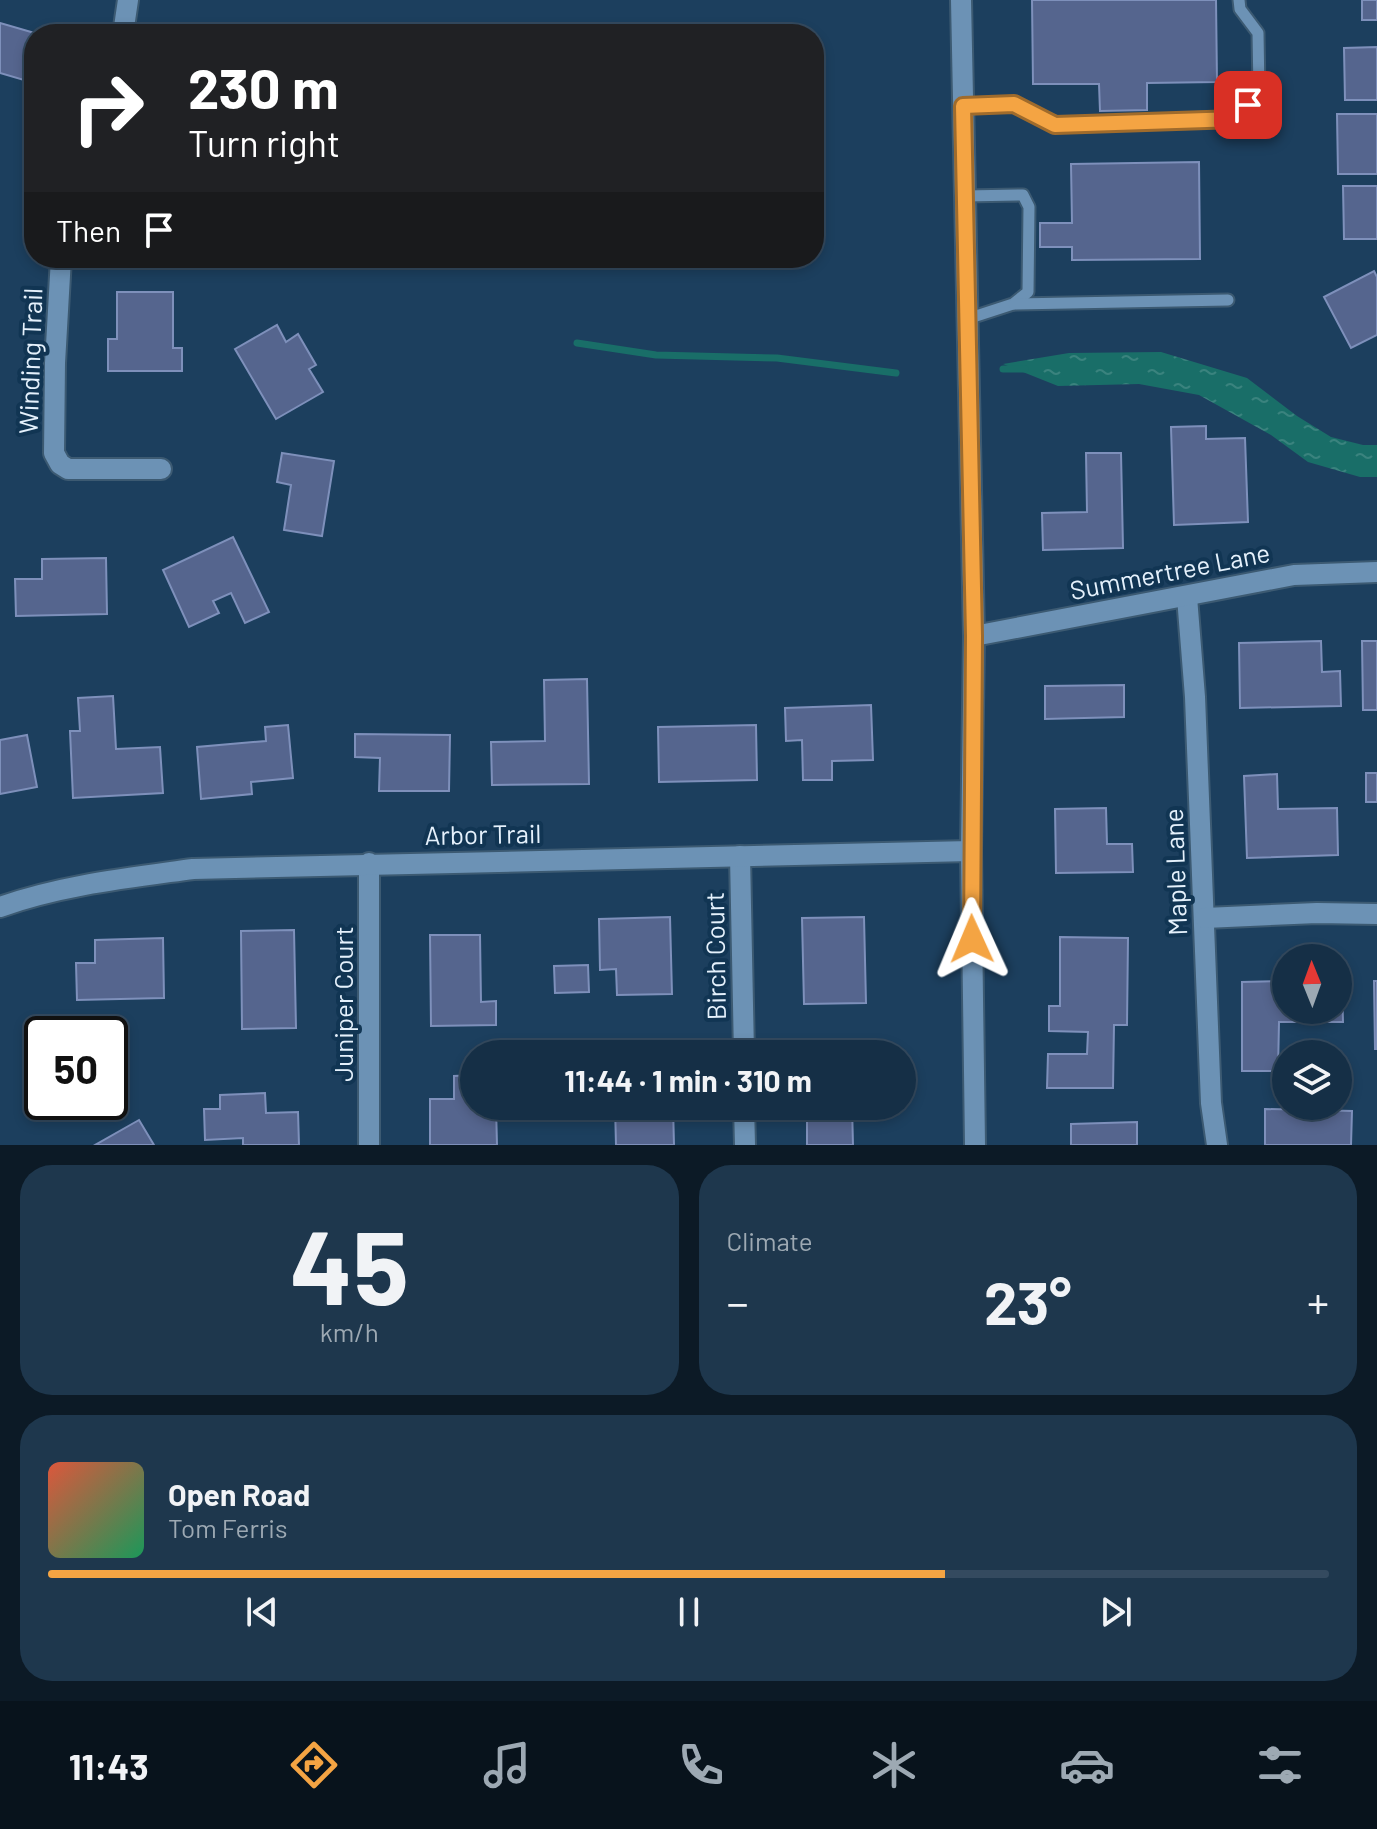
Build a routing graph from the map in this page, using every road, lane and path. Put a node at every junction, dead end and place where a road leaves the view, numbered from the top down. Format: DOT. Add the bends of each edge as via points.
graph roads {
  1 [pos="128,0"];
  2 [pos="961,0"];
  3 [pos="1239,0"];
  4 [pos="124,24"];
  5 [pos="963,106"];
  6 [pos="965,196"];
  7 [pos="60,268"];
  8 [pos="1228,300"];
  9 [pos="1013,304"];
  10 [pos="967,319"];
  11 [pos="161,469"];
  12 [pos="1377,572"];
  13 [pos="1187,597"];
  14 [pos="974,636"];
  15 [pos="971,851"];
  16 [pos="740,856"];
  17 [pos="369,863"];
  18 [pos="0,907"];
  19 [pos="1377,914"];
  20 [pos="1205,918"];
  21 [pos="744,1040"];
  22 [pos="744,1120"];
  23 [pos="369,1145"];
  24 [pos="745,1145"];
  25 [pos="975,1145"];
  26 [pos="1217,1145"];
  1 -- 4 [label="street"];
  2 -- 5 [label="street"];
  3 -- 5 [label="lane" via="1258,33 1259,91 1237,119 1055,125 1014,104"];
  5 -- 6 [label="street"];
  6 -- 9 [label="lane" via="1023,195 1029,207 1028,292"];
  6 -- 10 [label="street"];
  7 -- 11 [label="street, Winding Trail" via="54,453 68,469"];
  8 -- 9 [label="lane"];
  9 -- 10 [label="lane"];
  10 -- 14 [label="street"];
  12 -- 13 [label="street, Summertree Lane" via="1294,575"];
  13 -- 14 [label="street, Summertree Lane"];
  13 -- 20 [label="street, Maple Lane"];
  14 -- 15 [label="street"];
  15 -- 16 [label="street, Arbor Trail"];
  15 -- 25 [label="street"];
  16 -- 17 [label="street, Arbor Trail"];
  16 -- 21 [label="street, Birch Court"];
  17 -- 18 [label="street, Arbor Trail" via="193,869 95,882"];
  17 -- 23 [label="street, Juniper Court"];
  19 -- 20 [label="street"];
  20 -- 26 [label="street, Maple Lane"];
  22 -- 24 [label="street"];
}
